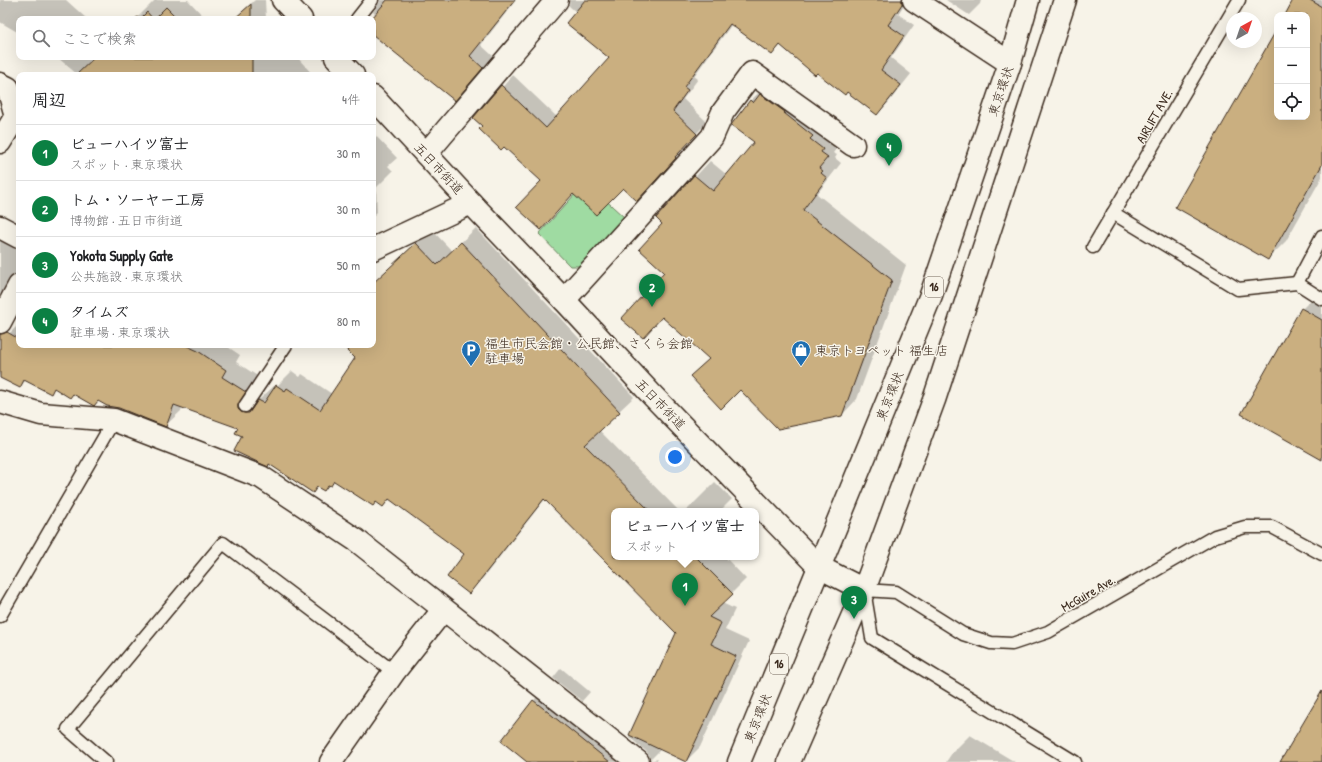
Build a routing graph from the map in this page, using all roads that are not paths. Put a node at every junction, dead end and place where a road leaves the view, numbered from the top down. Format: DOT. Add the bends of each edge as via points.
graph roads {
  1 [pos="283,0"];
  2 [pos="372,0"];
  3 [pos="557,0"];
  4 [pos="914,0"];
  5 [pos="1028,0"];
  6 [pos="1065,0"];
  7 [pos="1239,0"];
  8 [pos="298,16"];
  9 [pos="359,16"];
  10 [pos="339,60"];
  11 [pos="1010,63"];
  12 [pos="350,72"];
  13 [pos="0,84"];
  14 [pos="376,100"];
  15 [pos="0,142"];
  16 [pos="853,145"];
  17 [pos="426,154"];
  18 [pos="472,204"];
  19 [pos="1113,213"];
  20 [pos="0,227"];
  21 [pos="16,235"];
  22 [pos="1322,236"];
  23 [pos="1093,247"];
  24 [pos="376,248"];
  25 [pos="1297,283"];
  26 [pos="16,292"];
  27 [pos="1322,299"];
  28 [pos="564,300"];
  29 [pos="0,322"];
  30 [pos="284,348"];
  31 [pos="0,402"];
  32 [pos="245,406"];
  33 [pos="114,420"];
  34 [pos="1322,554"];
  35 [pos="819,567"];
  36 [pos="864,590"];
  37 [pos="443,610"];
  38 [pos="0,616"];
  39 [pos="394,672"];
  40 [pos="106,762"];
  41 [pos="331,762"];
  42 [pos="638,762"];
  43 [pos="739,762"];
  44 [pos="789,762"];
  45 [pos="1075,762"];
  1 -- 8 [label="main road"];
  2 -- 9 [label="lane"];
  3 -- 17 [label="main road"];
  4 -- 11 [label="main road"];
  5 -- 11 [label="main road, 東京環状 / 16"];
  6 -- 36 [label="main road" via="934,400"];
  7 -- 19 [label="lane, AIRLIFT AVE."];
  10 -- 12 [label="main road"];
  11 -- 35 [label="main road, 東京環状 / 16" via="931,294"];
  13 -- 15 [label="main road" via="8,88 16,116"];
  14 -- 17 [label="main road, 五日市街道"];
  16 -- 28 [label="main road" via="752,73 723,112 712,137"];
  17 -- 18 [label="main road, 五日市街道"];
  18 -- 24 [label="main road"];
  18 -- 28 [label="main road, 五日市街道"];
  19 -- 23 [label="lane, AIRLIFT AVE."];
  19 -- 25 [label="lane" via="1238,289"];
  20 -- 21 [label="main road"];
  22 -- 25 [label="lane"];
  25 -- 27 [label="lane"];
  26 -- 29 [label="main road"];
  28 -- 35 [label="main road, 五日市街道"];
  30 -- 32 [label="lane"];
  31 -- 33 [label="main road" via="41,414"];
  33 -- 37 [label="main road" via="261,477 356,540"];
  33 -- 38 [label="lane"];
  34 -- 36 [label="lane, McGuire Ave." via="1272,527 1245,527 1215,536 1048,632 1012,644 991,643 963,634 896,592"];
  35 -- 36 [label="main road, 五日市街道"];
  35 -- 43 [label="main road, 東京環状 / 16"];
  36 -- 44 [label="main road"];
  36 -- 45 [label="lane" via="872,638"];
  37 -- 39 [label="main road"];
  37 -- 42 [label="main road"];
  39 -- 40 [label="lane" via="224,542 68,729"];
  39 -- 41 [label="main road"];
}
